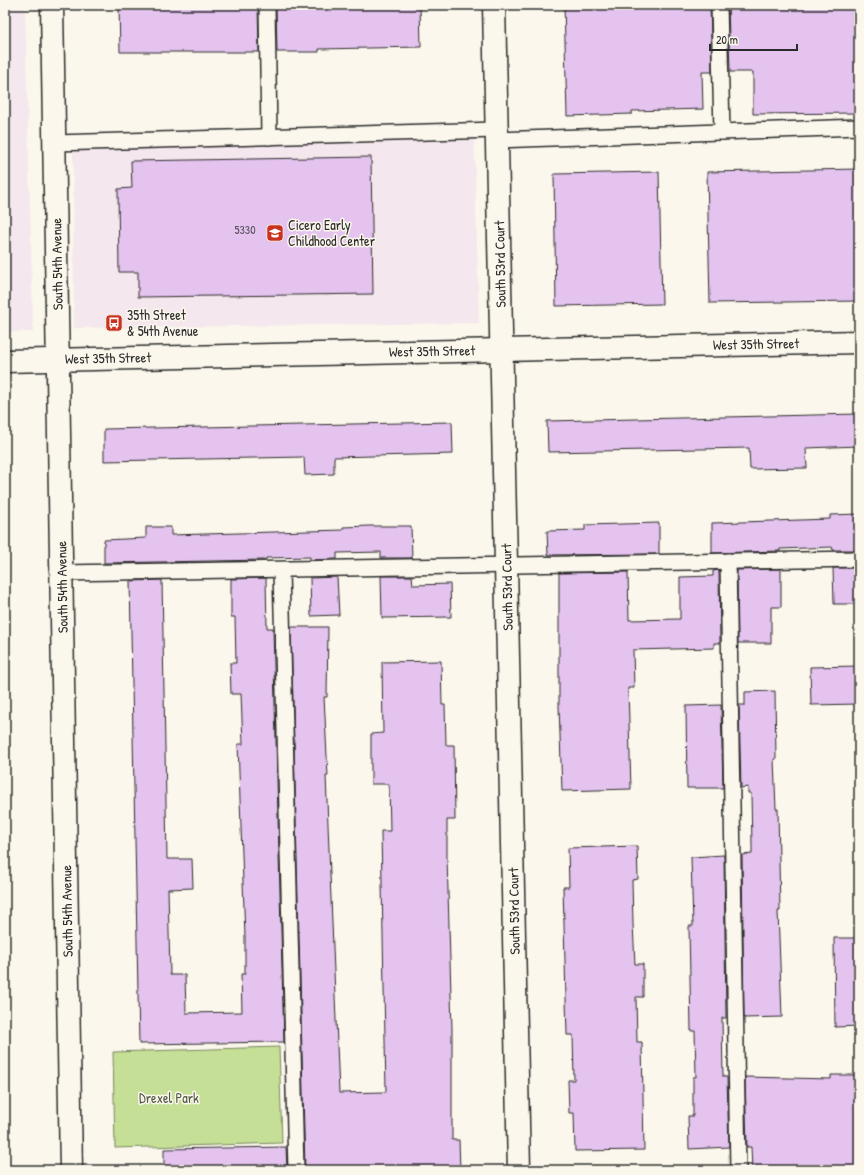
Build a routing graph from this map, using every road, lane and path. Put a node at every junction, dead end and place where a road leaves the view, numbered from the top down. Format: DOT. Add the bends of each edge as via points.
graph roads {
  1 [pos="52,5"];
  2 [pos="267,5"];
  3 [pos="494,5"];
  4 [pos="719,5"];
  5 [pos="859,127"];
  6 [pos="722,132"];
  7 [pos="497,135"];
  8 [pos="269,137"];
  9 [pos="55,144"];
  10 [pos="859,342"];
  11 [pos="502,350"];
  12 [pos="59,359"];
  13 [pos="5,361"];
  14 [pos="859,559"];
  15 [pos="728,561"];
  16 [pos="506,566"];
  17 [pos="281,570"];
  18 [pos="62,573"];
  19 [pos="72,1170"];
  20 [pos="296,1170"];
  21 [pos="519,1170"];
  22 [pos="738,1170"];
  1 -- 9 [label="street, South 54th Avenue"];
  2 -- 8 [label="lane"];
  3 -- 7 [label="street, South 53rd Court"];
  4 -- 6 [label="lane"];
  5 -- 6 [label="lane"];
  6 -- 7 [label="lane"];
  7 -- 8 [label="lane"];
  7 -- 11 [label="street, South 53rd Court"];
  8 -- 9 [label="lane"];
  9 -- 12 [label="street, South 54th Avenue"];
  10 -- 11 [label="street, West 35th Street"];
  11 -- 12 [label="street, West 35th Street"];
  11 -- 16 [label="street, South 53rd Court"];
  12 -- 13 [label="street, West 35th Street"];
  12 -- 18 [label="street, South 54th Avenue"];
  14 -- 15 [label="lane"];
  15 -- 16 [label="lane"];
  15 -- 22 [label="lane"];
  16 -- 17 [label="lane"];
  16 -- 21 [label="street, South 53rd Court"];
  17 -- 18 [label="lane"];
  17 -- 20 [label="lane"];
  18 -- 19 [label="street, South 54th Avenue"];
}
